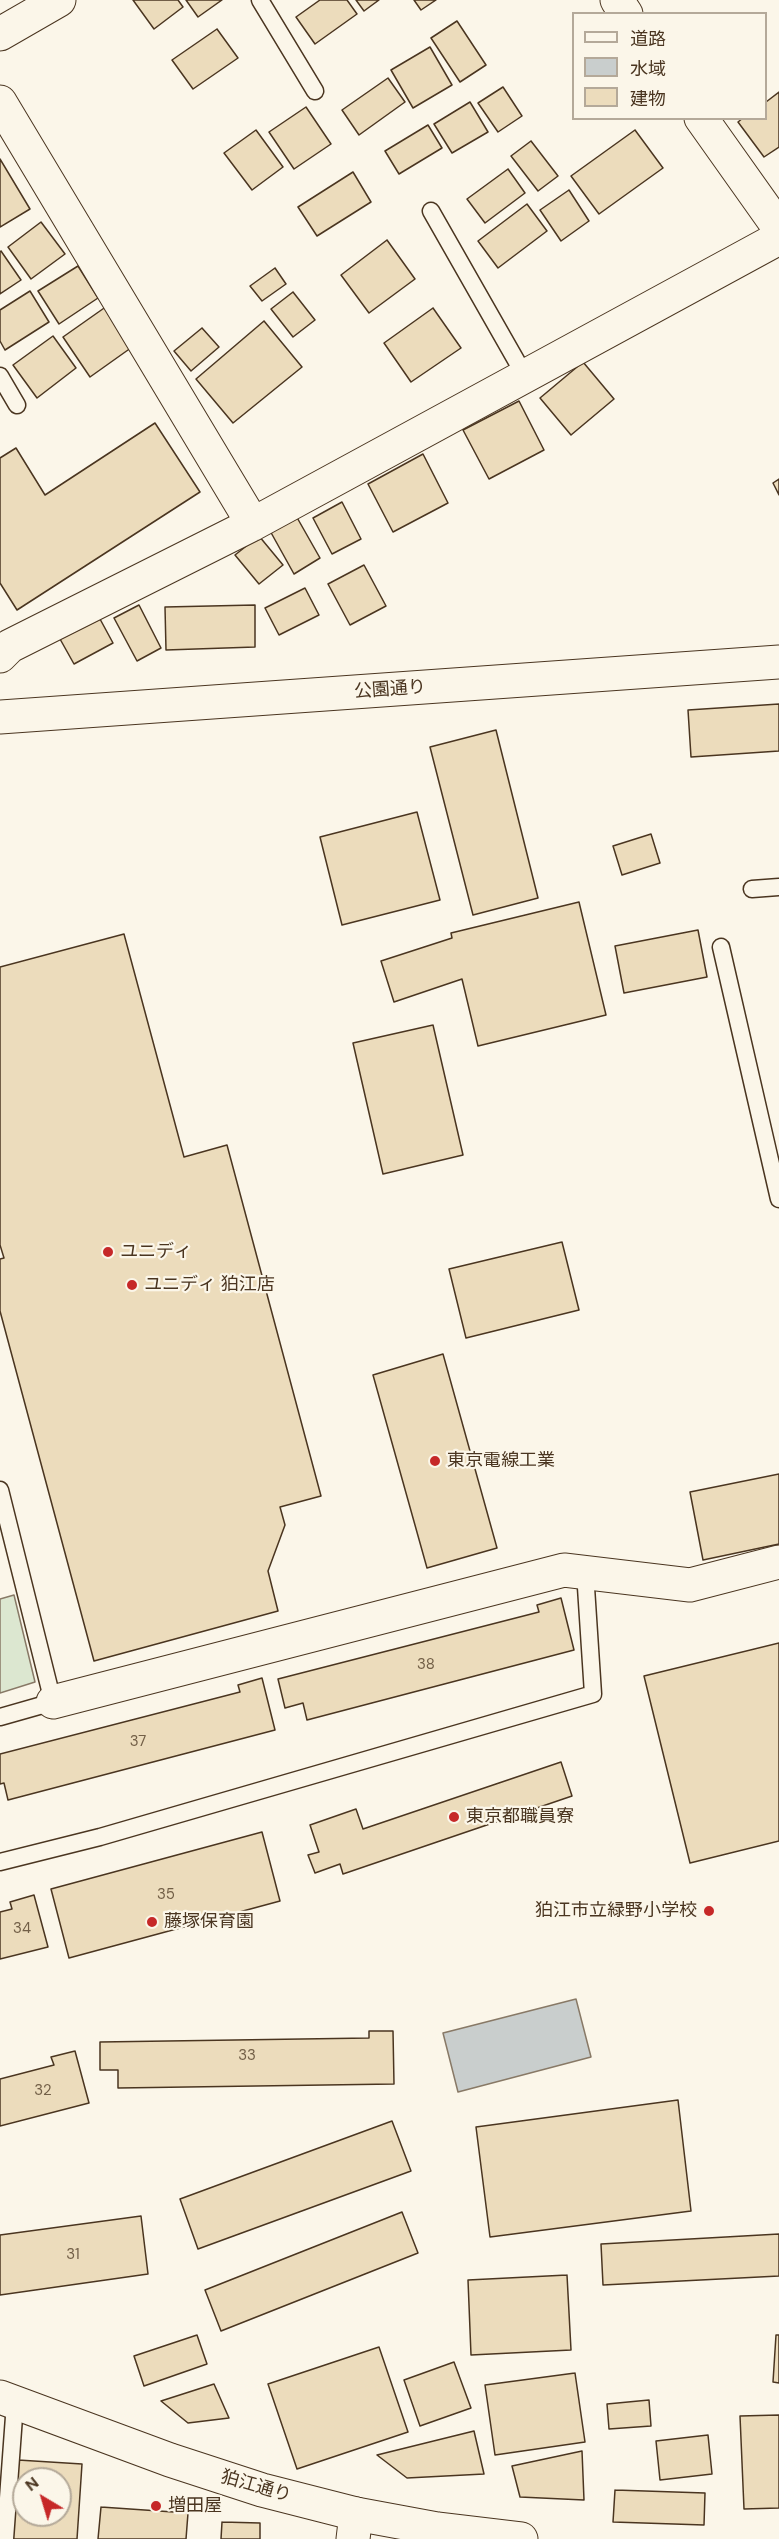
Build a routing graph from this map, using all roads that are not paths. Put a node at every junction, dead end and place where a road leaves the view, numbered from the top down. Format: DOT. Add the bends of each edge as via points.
graph roads {
  1 [pos="59,0"];
  2 [pos="260,0"];
  3 [pos="0,34"];
  4 [pos="315,91"];
  5 [pos="702,120"];
  6 [pos="5,121"];
  7 [pos="431,211"];
  8 [pos="779,228"];
  9 [pos="779,238"];
  10 [pos="0,376"];
  11 [pos="525,376"];
  12 [pos="17,405"];
  13 [pos="253,524"];
  14 [pos="3,644"];
  15 [pos="779,662"];
  16 [pos="0,717"];
  17 [pos="779,887"];
  18 [pos="752,889"];
  19 [pos="721,947"];
  20 [pos="779,1199"];
  21 [pos="0,1490"];
  22 [pos="779,1562"];
  23 [pos="585,1572"];
  24 [pos="53,1702"];
  25 [pos="0,1717"];
  26 [pos="0,1862"];
  27 [pos="8,2400"];
  28 [pos="354,2526"];
  29 [pos="5,2539"];
  30 [pos="521,2539"];
  1 -- 3 [label="street"];
  2 -- 4 [label="lane"];
  5 -- 8 [label="street"];
  6 -- 13 [label="street"];
  7 -- 11 [label="lane"];
  9 -- 11 [label="street"];
  10 -- 12 [label="lane"];
  11 -- 13 [label="street"];
  13 -- 14 [label="street"];
  15 -- 16 [label="street, 公園通り"];
  17 -- 18 [label="lane"];
  19 -- 20 [label="lane"];
  21 -- 24 [label="lane"];
  22 -- 23 [label="street" via="690,1584"];
  23 -- 24 [label="street" via="564,1570"];
  23 -- 26 [label="lane" via="593,1694 100,1837"];
  24 -- 25 [label="lane"];
  27 -- 28 [label="street, 狛江通り"];
  27 -- 29 [label="lane"];
  28 -- 30 [label="street, 狛江通り" via="436,2529"];
}
